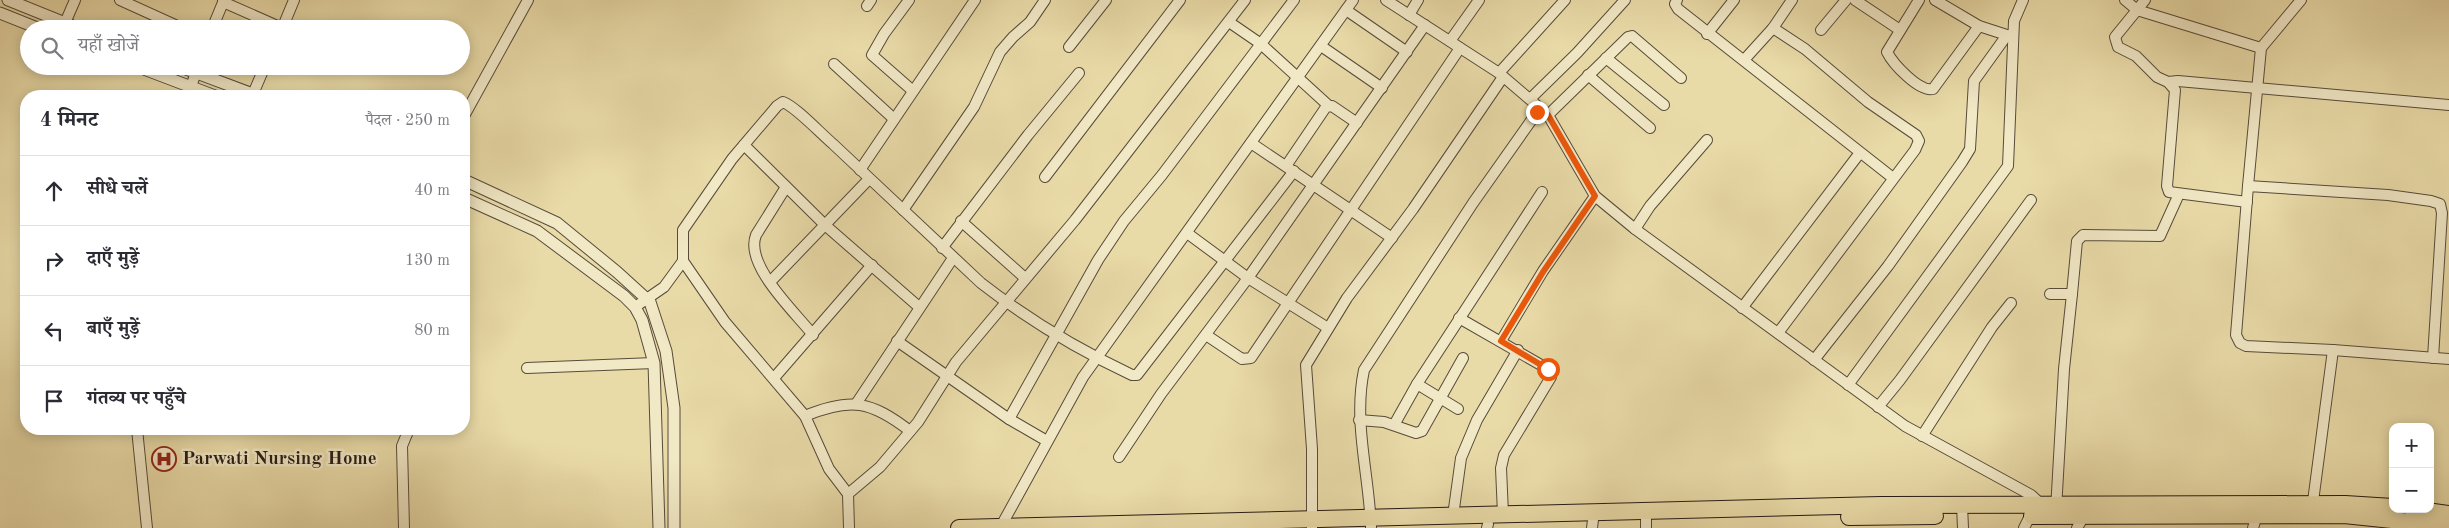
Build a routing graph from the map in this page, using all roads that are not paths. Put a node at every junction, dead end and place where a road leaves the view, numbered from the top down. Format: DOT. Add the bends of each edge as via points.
graph roads {
  1 [pos="75,0"];
  2 [pos="120,0"];
  3 [pos="294,0"];
  4 [pos="528,0"];
  5 [pos="908,0"];
  6 [pos="975,0"];
  7 [pos="1045,0"];
  8 [pos="1106,0"];
  9 [pos="1180,0"];
  10 [pos="1246,0"];
  11 [pos="1294,0"];
  12 [pos="1353,0"];
  13 [pos="1386,0"];
  14 [pos="1418,0"];
  15 [pos="1479,0"];
  16 [pos="1565,0"];
  17 [pos="1625,0"];
  18 [pos="1677,0"];
  19 [pos="1734,0"];
  20 [pos="1792,0"];
  21 [pos="1846,0"];
  22 [pos="1855,0"];
  23 [pos="1919,0"];
  24 [pos="1935,0"];
  25 [pos="2023,0"];
  26 [pos="2125,0"];
  27 [pos="2145,0"];
  28 [pos="2301,0"];
  29 [pos="13,1"];
  30 [pos="224,1"];
  31 [pos="1346,10"];
  32 [pos="2137,10"];
  33 [pos="0,13"];
  34 [pos="1409,15"];
  35 [pos="58,20"];
  36 [pos="66,20"];
  37 [pos="164,20"];
  38 [pos="216,20"];
  39 [pos="265,20"];
  40 [pos="285,20"];
  41 [pos="20,21"];
  42 [pos="1229,22"];
  43 [pos="1425,25"];
  44 [pos="1978,26"];
  45 [pos="1773,28"];
  46 [pos="1821,30"];
  47 [pos="1900,30"];
  48 [pos="1707,34"];
  49 [pos="2010,36"];
  50 [pos="1450,41"];
  51 [pos="1261,44"];
  52 [pos="1321,46"];
  53 [pos="1069,47"];
  54 [pos="1460,48"];
  55 [pos="2261,48"];
  56 [pos="1407,52"];
  57 [pos="1606,58"];
  58 [pos="1744,60"];
  59 [pos="834,64"];
  60 [pos="1079,73"];
  61 [pos="154,75"];
  62 [pos="194,75"];
  63 [pos="208,75"];
  64 [pos="262,75"];
  65 [pos="1501,75"];
  66 [pos="1588,75"];
  67 [pos="1299,76"];
  68 [pos="1681,78"];
  69 [pos="2168,82"];
  70 [pos="1382,88"];
  71 [pos="2257,88"];
  72 [pos="185,90"];
  73 [pos="190,90"];
  74 [pos="243,90"];
  75 [pos="257,90"];
  76 [pos="913,91"];
  77 [pos="1530,99"];
  78 [pos="470,105"];
  79 [pos="1664,105"];
  80 [pos="2449,105"];
  81 [pos="1329,106"];
  82 [pos="1544,112"];
  83 [pos="894,118"];
  84 [pos="1357,123"];
  85 [pos="1650,128"];
  86 [pos="1707,140"];
  87 [pos="1251,143"];
  88 [pos="744,145"];
  89 [pos="1859,154"];
  90 [pos="1290,169"];
  91 [pos="860,170"];
  92 [pos="1045,177"];
  93 [pos="1893,178"];
  94 [pos="869,179"];
  95 [pos="470,183"];
  96 [pos="1314,184"];
  97 [pos="2248,186"];
  98 [pos="786,187"];
  99 [pos="1542,192"];
  100 [pos="2179,194"];
  101 [pos="1595,196"];
  102 [pos="2031,200"];
  103 [pos="470,201"];
  104 [pos="2247,202"];
  105 [pos="1350,209"];
  106 [pos="903,210"];
  107 [pos="961,221"];
  108 [pos="825,225"];
  109 [pos="1635,229"];
  110 [pos="1187,234"];
  111 [pos="1392,238"];
  112 [pos="942,248"];
  113 [pos="953,258"];
  114 [pos="683,261"];
  115 [pos="1226,262"];
  116 [pos="872,265"];
  117 [pos="1025,278"];
  118 [pos="1248,278"];
  119 [pos="770,282"];
  120 [pos="2050,294"];
  121 [pos="2072,294"];
  122 [pos="647,299"];
  123 [pos="1005,302"];
  124 [pos="1287,303"];
  125 [pos="2011,303"];
  126 [pos="635,307"];
  127 [pos="919,307"];
  128 [pos="1742,308"];
  129 [pos="1459,318"];
  130 [pos="1328,328"];
  131 [pos="1057,333"];
  132 [pos="1778,334"];
  133 [pos="813,335"];
  134 [pos="1206,336"];
  135 [pos="897,341"];
  136 [pos="1501,341"];
  137 [pos="1518,350"];
  138 [pos="2333,350"];
  139 [pos="1096,358"];
  140 [pos="1463,358"];
  141 [pos="2433,358"];
  142 [pos="2449,359"];
  143 [pos="1814,360"];
  144 [pos="654,364"];
  145 [pos="526,368"];
  146 [pos="947,375"];
  147 [pos="774,378"];
  148 [pos="1417,384"];
  149 [pos="1848,385"];
  150 [pos="1440,398"];
  151 [pos="856,404"];
  152 [pos="1878,407"];
  153 [pos="1458,409"];
  154 [pos="805,416"];
  155 [pos="1009,419"];
  156 [pos="1359,420"];
  157 [pos="1394,425"];
  158 [pos="910,431"];
  159 [pos="138,435"];
  160 [pos="407,435"];
  161 [pos="1922,436"];
  162 [pos="1047,441"];
  163 [pos="1119,457"];
  164 [pos="848,494"];
  165 [pos="2389,507"];
  166 [pos="2312,509"];
  167 [pos="2434,512"];
  168 [pos="1503,514"];
  169 [pos="2042,514"];
  170 [pos="2449,514"];
  171 [pos="1454,516"];
  172 [pos="1962,517"];
  173 [pos="2228,521"];
  174 [pos="2255,521"];
  175 [pos="2080,522"];
  176 [pos="1371,523"];
  177 [pos="1312,524"];
  178 [pos="1593,524"];
  179 [pos="1646,524"];
  180 [pos="1194,525"];
  181 [pos="1488,526"];
  182 [pos="2449,526"];
  183 [pos="1000,527"];
  184 [pos="1057,527"];
  185 [pos="147,528"];
  186 [pos="404,528"];
  187 [pos="659,528"];
  188 [pos="674,528"];
  189 [pos="849,528"];
  190 [pos="959,528"];
  191 [pos="1336,528"];
  1 -- 36 [label="street"];
  2 -- 37 [label="street"];
  3 -- 40 [label="street"];
  4 -- 78 [label="street"];
  5 -- 76 [label="street" via="872,55"];
  6 -- 76 [label="street"];
  7 -- 106 [label="street" via="1030,22 1000,52 974,107"];
  8 -- 53 [label="street"];
  9 -- 92 [label="street"];
  10 -- 42 [label="street"];
  11 -- 51 [label="street"];
  12 -- 31 [label="street"];
  13 -- 34 [label="street"];
  14 -- 34 [label="street"];
  15 -- 50 [label="street"];
  16 -- 65 [label="street"];
  17 -- 77 [label="street"];
  18 -- 48 [label="street" via="1678,9"];
  19 -- 48 [label="street"];
  20 -- 45 [label="street"];
  21 -- 46 [label="street"];
  22 -- 47 [label="street"];
  23 -- 47 [label="street"];
  24 -- 44 [label="street"];
  25 -- 49 [label="street"];
  26 -- 32 [label="street"];
  27 -- 32 [label="street"];
  28 -- 55 [label="street"];
  29 -- 35 [label="street"];
  30 -- 38 [label="street"];
  30 -- 39 [label="street"];
  31 -- 52 [label="street"];
  31 -- 56 [label="street"];
  32 -- 55 [label="street"];
  32 -- 69 [label="street" via="2115,37 2118,47 2136,56 2157,77"];
  33 -- 41 [label="street"];
  34 -- 43 [label="street"];
  42 -- 51 [label="street"];
  42 -- 117 [label="street" via="1075,220"];
  43 -- 50 [label="street"];
  43 -- 56 [label="street"];
  44 -- 47 [label="street" via="1932,89 1927,90 1905,74 1889,56 1888,48"];
  44 -- 49 [label="street"];
  45 -- 58 [label="street"];
  45 -- 93 [label="street" via="1916,135 1918,145"];
  48 -- 58 [label="street"];
  49 -- 143 [label="street" via="1974,81 1970,148 1962,162 1888,266"];
  49 -- 149 [label="street" via="2008,166"];
  50 -- 54 [label="street"];
  51 -- 67 [label="street"];
  51 -- 131 [label="street" via="1124,222 1098,260"];
  52 -- 67 [label="street"];
  52 -- 70 [label="street"];
  54 -- 65 [label="street"];
  54 -- 105 [label="street"];
  55 -- 71 [label="street"];
  56 -- 70 [label="street"];
  57 -- 66 [label="street"];
  57 -- 68 [label="street" via="1632,36"];
  57 -- 79 [label="street"];
  58 -- 89 [label="street"];
  59 -- 83 [label="street"];
  60 -- 107 [label="street"];
  61 -- 72 [label="street"];
  62 -- 73 [label="street"];
  63 -- 74 [label="street"];
  64 -- 75 [label="street"];
  65 -- 77 [label="street"];
  65 -- 111 [label="street"];
  66 -- 82 [label="street"];
  66 -- 85 [label="street"];
  67 -- 81 [label="street"];
  67 -- 87 [label="street"];
  69 -- 71 [label="street"];
  69 -- 100 [label="street" via="2175,90 2167,186 2169,192"];
  70 -- 84 [label="street"];
  71 -- 80 [label="street"];
  71 -- 97 [label="street"];
  76 -- 83 [label="street"];
  77 -- 82 [label="street"];
  81 -- 84 [label="street"];
  81 -- 90 [label="street" via="1326,106"];
  82 -- 101 [label="street"];
  82 -- 156 [label="street" via="1473,203 1364,370"];
  83 -- 91 [label="street"];
  84 -- 96 [label="street"];
  86 -- 109 [label="street" via="1650,206"];
  87 -- 90 [label="street"];
  87 -- 110 [label="street"];
  88 -- 91 [label="street" via="784,102"];
  88 -- 98 [label="street"];
  88 -- 114 [label="street" via="683,230"];
  89 -- 93 [label="street"];
  89 -- 128 [label="street"];
  90 -- 96 [label="street"];
  90 -- 115 [label="street"];
  91 -- 94 [label="street"];
  93 -- 132 [label="street"];
  94 -- 106 [label="street"];
  94 -- 108 [label="street"];
  95 -- 122 [label="street" via="557,223"];
  96 -- 105 [label="street"];
  96 -- 118 [label="street"];
  97 -- 104 [label="street"];
  97 -- 141 [label="street" via="2388,195 2440,204"];
  98 -- 108 [label="street"];
  98 -- 119 [label="street" via="753,242 759,266"];
  99 -- 129 [label="street"];
  100 -- 104 [label="street"];
  100 -- 121 [label="street" via="2160,236 2083,235 2079,238"];
  101 -- 109 [label="street"];
  101 -- 136 [label="street"];
  102 -- 152 [label="street"];
  103 -- 126 [label="street" via="537,231"];
  104 -- 138 [label="street" via="2236,335 2240,343 2246,346"];
  105 -- 111 [label="street"];
  105 -- 124 [label="street"];
  106 -- 112 [label="street"];
  107 -- 112 [label="street"];
  107 -- 117 [label="street"];
  108 -- 116 [label="street"];
  108 -- 119 [label="street"];
  109 -- 128 [label="street"];
  110 -- 115 [label="street"];
  110 -- 139 [label="street"];
  111 -- 130 [label="street"];
  112 -- 113 [label="street"];
  113 -- 123 [label="street"];
  113 -- 127 [label="street"];
  114 -- 122 [label="street" via="664,287"];
  114 -- 147 [label="street" via="725,322"];
  115 -- 118 [label="street"];
  115 -- 139 [label="street" via="1142,372 1132,376"];
  116 -- 127 [label="street"];
  116 -- 133 [label="street"];
  117 -- 123 [label="street"];
  118 -- 124 [label="street"];
  118 -- 134 [label="street"];
  119 -- 133 [label="street"];
  120 -- 121 [label="street"];
  121 -- 169 [label="street"];
  122 -- 126 [label="street"];
  122 -- 188 [label="street" via="666,351 674,408"];
  123 -- 131 [label="street"];
  123 -- 146 [label="street"];
  124 -- 130 [label="street"];
  124 -- 134 [label="street" via="1251,358 1242,359"];
  125 -- 161 [label="street"];
  126 -- 144 [label="street" via="642,320"];
  127 -- 135 [label="street"];
  128 -- 132 [label="street"];
  129 -- 136 [label="street"];
  129 -- 148 [label="street"];
  130 -- 177 [label="street" via="1306,365 1312,448"];
  131 -- 139 [label="street"];
  131 -- 155 [label="street"];
  132 -- 143 [label="street"];
  133 -- 147 [label="street"];
  134 -- 163 [label="street" via="1161,394"];
  135 -- 146 [label="street"];
  135 -- 151 [label="street"];
  136 -- 137 [label="street"];
  137 -- 168 [label="street" via="1548,369 1551,377 1504,455"];
  137 -- 171 [label="street" via="1460,458"];
  138 -- 141 [label="street"];
  138 -- 166 [label="street"];
  139 -- 162 [label="street"];
  140 -- 150 [label="street"];
  141 -- 142 [label="street"];
  143 -- 149 [label="street"];
  144 -- 145 [label="street"];
  144 -- 187 [label="street"];
  146 -- 155 [label="street"];
  146 -- 158 [label="street"];
  147 -- 154 [label="street"];
  148 -- 150 [label="street"];
  148 -- 157 [label="street"];
  149 -- 152 [label="street"];
  150 -- 153 [label="street"];
  150 -- 157 [label="street" via="1422,431"];
  151 -- 154 [label="street" via="827,407"];
  151 -- 158 [label="street" via="874,408"];
  152 -- 161 [label="street"];
  154 -- 164 [label="street" via="829,469"];
  155 -- 162 [label="street"];
  156 -- 157 [label="street"];
  156 -- 176 [label="street"];
  158 -- 164 [label="street" via="880,467"];
  159 -- 185 [label="street"];
  160 -- 186 [label="street" via="402,446"];
  161 -- 169 [label="street" via="2031,495"];
  162 -- 183 [label="street"];
  164 -- 189 [label="street"];
  165 -- 166 [label="highway"];
  166 -- 169 [label="highway"];
  166 -- 174 [label="highway"];
  166 -- 182 [label="highway"];
  167 -- 170 [label="highway"];
  168 -- 171 [label="highway"];
  168 -- 172 [label="highway"];
  169 -- 172 [label="highway"];
  169 -- 175 [label="highway"];
  171 -- 176 [label="highway"];
  172 -- 179 [label="highway"];
  173 -- 174 [label="highway"];
  173 -- 175 [label="highway"];
  176 -- 177 [label="highway"];
  176 -- 181 [label="highway"];
  176 -- 191 [label="highway"];
  177 -- 180 [label="highway"];
  178 -- 179 [label="highway"];
  178 -- 181 [label="highway"];
  180 -- 184 [label="highway"];
  183 -- 184 [label="highway"];
  183 -- 190 [label="highway"];
}
